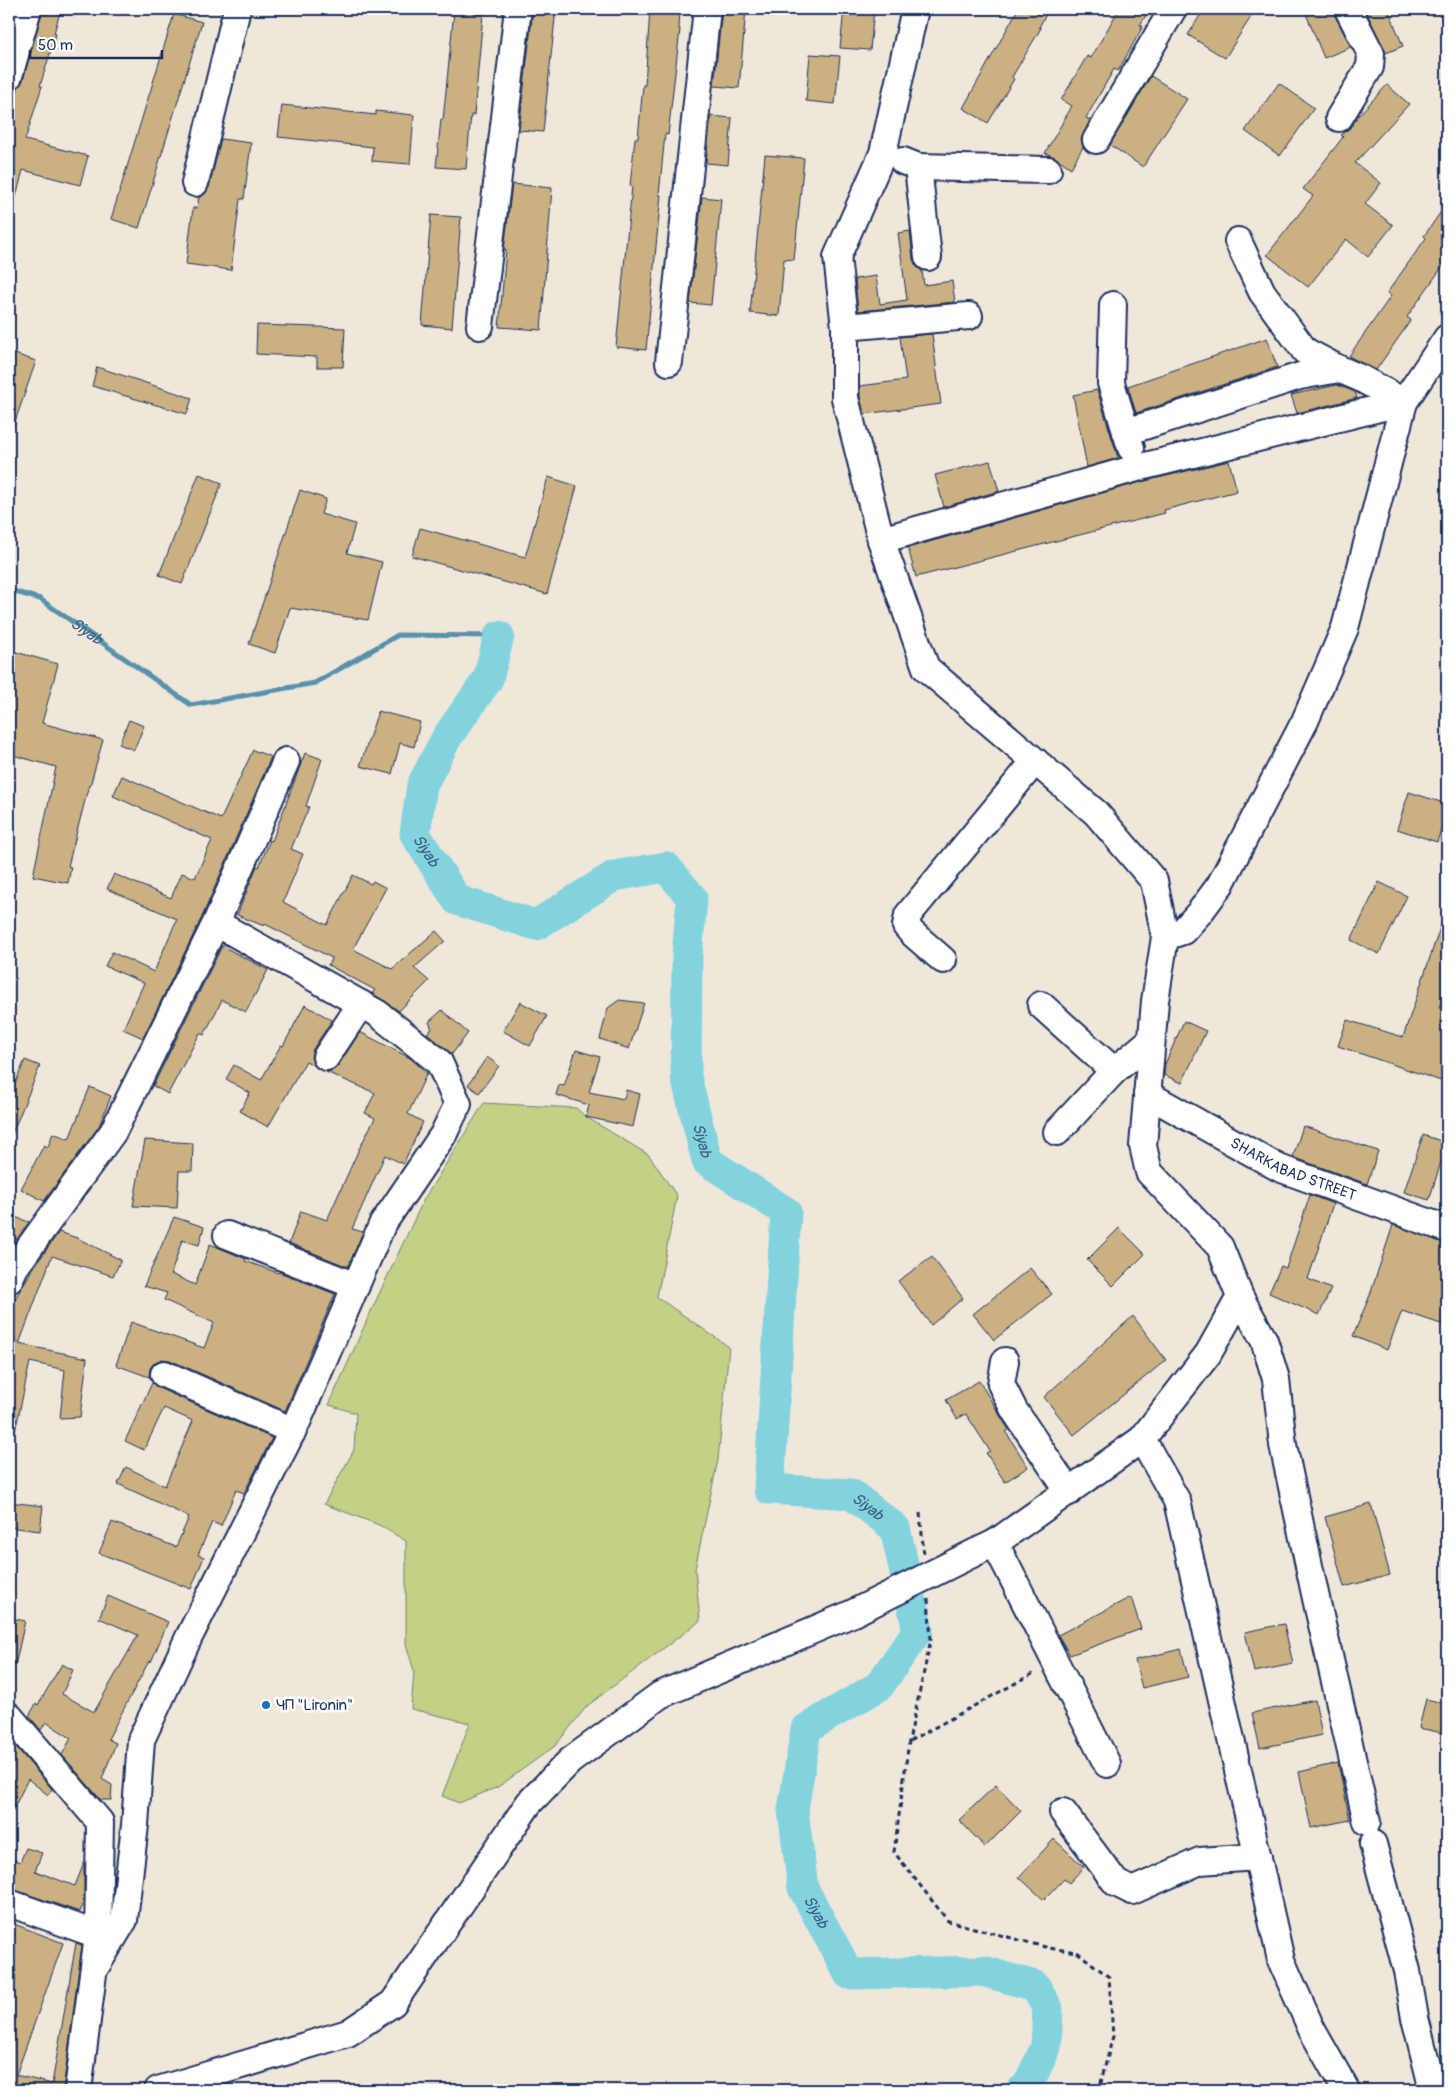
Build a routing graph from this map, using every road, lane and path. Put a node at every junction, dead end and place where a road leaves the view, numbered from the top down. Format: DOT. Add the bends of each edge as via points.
graph roads {
  1 [pos="28,9"];
  2 [pos="237,9"];
  3 [pos="518,9"];
  4 [pos="708,9"];
  5 [pos="916,9"];
  6 [pos="1173,9"];
  7 [pos="1348,9"];
  8 [pos="9,76"];
  9 [pos="1338,118"];
  10 [pos="1096,140"];
  11 [pos="883,153"];
  12 [pos="918,167"];
  13 [pos="1048,170"];
  14 [pos="195,183"];
  15 [pos="1238,241"];
  16 [pos="928,257"];
  17 [pos="1113,305"];
  18 [pos="969,316"];
  19 [pos="480,326"];
  20 [pos="845,327"];
  21 [pos="1447,338"];
  22 [pos="669,362"];
  23 [pos="1338,369"];
  24 [pos="1404,402"];
  25 [pos="1126,432"];
  26 [pos="1137,468"];
  27 [pos="881,540"];
  28 [pos="286,761"];
  29 [pos="1035,761"];
  30 [pos="216,923"];
  31 [pos="1165,937"];
  32 [pos="944,960"];
  33 [pos="361,1004"];
  34 [pos="1041,1005"];
  35 [pos="1151,1040"];
  36 [pos="326,1057"];
  37 [pos="1114,1071"];
  38 [pos="1147,1094"];
  39 [pos="1057,1132"];
  40 [pos="1447,1229"];
  41 [pos="227,1235"];
  42 [pos="9,1280"];
  43 [pos="356,1286"];
  44 [pos="1240,1297"];
  45 [pos="1005,1361"];
  46 [pos="164,1374"];
  47 [pos="293,1431"];
  48 [pos="1142,1439"];
  49 [pos="1069,1492"];
  50 [pos="920,1513"];
  51 [pos="986,1548"];
  52 [pos="924,1562"];
  53 [pos="927,1591"];
  54 [pos="1055,1661"];
  55 [pos="9,1716"];
  56 [pos="909,1741"];
  57 [pos="1107,1764"];
  58 [pos="1063,1812"];
  59 [pos="1258,1856"];
  60 [pos="9,1903"];
  61 [pos="98,1935"];
  62 [pos="95,1968"];
  63 [pos="78,2090"];
  64 [pos="158,2090"];
  65 [pos="1099,2090"];
  66 [pos="1346,2090"];
  67 [pos="1433,2090"];
  1 -- 8 [label="street"];
  2 -- 14 [label="street"];
  3 -- 19 [label="street"];
  4 -- 22 [label="street"];
  5 -- 11 [label="street"];
  6 -- 10 [label="street"];
  7 -- 9 [label="street" via="1372,54 1370,67"];
  11 -- 12 [label="street"];
  11 -- 20 [label="street" via="837,257"];
  12 -- 13 [label="street"];
  12 -- 16 [label="street"];
  15 -- 23 [label="street" via="1262,292 1305,351"];
  17 -- 25 [label="street" via="1112,383"];
  18 -- 20 [label="street"];
  20 -- 27 [label="street" via="845,398"];
  21 -- 24 [label="street"];
  23 -- 24 [label="street"];
  23 -- 25 [label="street" via="1300,376"];
  24 -- 26 [label="street"];
  24 -- 31 [label="street" via="1345,628 1305,721 1220,885 1183,931"];
  25 -- 26 [label="street"];
  26 -- 27 [label="street"];
  27 -- 29 [label="street" via="926,668"];
  28 -- 30 [label="street"];
  29 -- 31 [label="street" via="1096,813 1154,881"];
  29 -- 32 [label="street" via="908,915 906,926 912,934"];
  30 -- 33 [label="street"];
  30 -- 42 [label="street" via="113,1132 15,1267"];
  31 -- 35 [label="street"];
  33 -- 36 [label="street"];
  33 -- 43 [label="street" via="438,1062 458,1104 443,1135 382,1225"];
  34 -- 37 [label="street"];
  35 -- 37 [label="street"];
  35 -- 38 [label="street"];
  37 -- 39 [label="street"];
  38 -- 40 [label="street, SHARKABAD STREET" via="1279,1168"];
  38 -- 44 [label="street" via="1143,1146 1149,1172 1220,1247"];
  41 -- 43 [label="street"];
  43 -- 47 [label="street"];
  44 -- 48 [label="street" via="1208,1354"];
  44 -- 67 [label="street" via="1264,1340 1276,1379 1283,1445 1317,1603"];
  45 -- 49 [label="street" via="1001,1384 1014,1410"];
  46 -- 47 [label="street"];
  47 -- 62 [label="street" via="141,1740 124,1920"];
  48 -- 49 [label="street"];
  48 -- 59 [label="street" via="1177,1501"];
  49 -- 51 [label="street"];
  50 -- 52 [label="path"];
  51 -- 54 [label="street"];
  51 -- 64 [label="street, bridge" via="851,1614 660,1695 570,1761 529,1803 393,2003 348,2034"];
  53 -- 56 [label="path" via="931,1639"];
  54 -- 56 [label="path"];
  54 -- 57 [label="street"];
  55 -- 61 [label="street" via="100,1822"];
  56 -- 65 [label="path" via="894,1852 948,1921 1076,1952 1109,1977 1113,2036"];
  58 -- 59 [label="street" via="1116,1883 1132,1891 1200,1861"];
  59 -- 66 [label="street" via="1281,1960 1312,2030"];
  60 -- 61 [label="street"];
  61 -- 62 [label="street"];
  62 -- 63 [label="street"];
}
